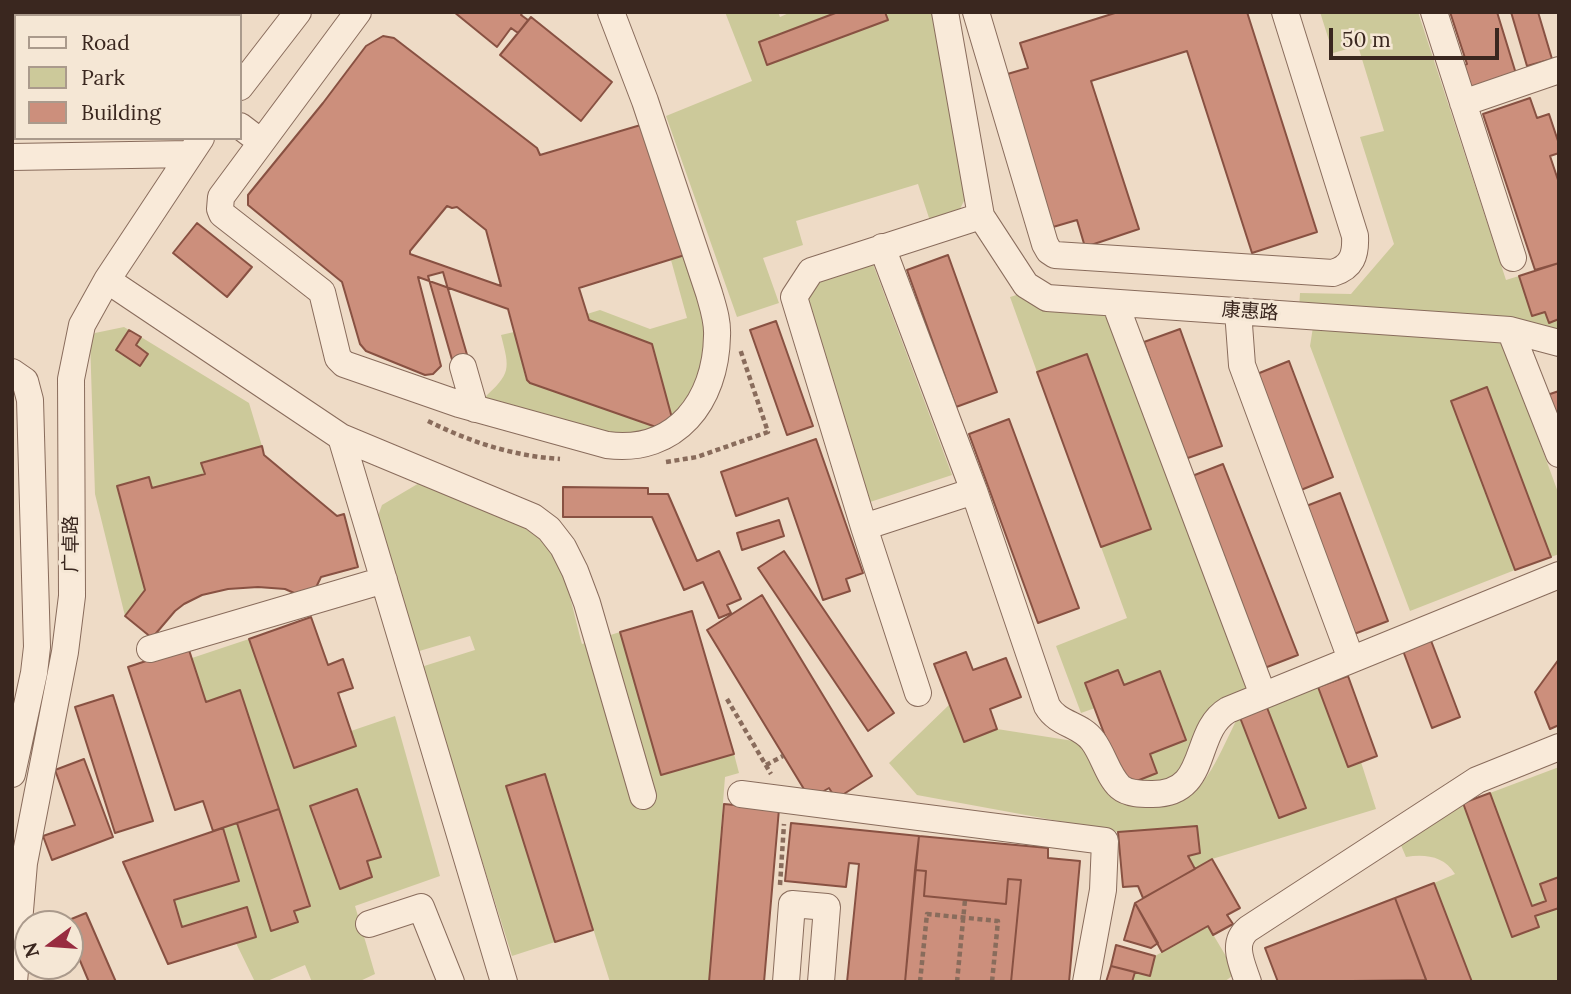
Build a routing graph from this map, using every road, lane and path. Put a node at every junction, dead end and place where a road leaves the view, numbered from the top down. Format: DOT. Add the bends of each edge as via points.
graph roads {
  1 [pos="298,12"];
  2 [pos="358,12"];
  3 [pos="611,12"];
  4 [pos="945,12"];
  5 [pos="976,12"];
  6 [pos="1285,12"];
  7 [pos="1434,12"];
  8 [pos="1559,70"];
  9 [pos="242,84"];
  10 [pos="1463,103"];
  11 [pos="242,128"];
  12 [pos="261,142"];
  13 [pos="195,146"];
  14 [pos="12,157"];
  15 [pos="981,216"];
  16 [pos="882,247"];
  17 [pos="1513,258"];
  18 [pos="107,280"];
  19 [pos="1115,303"];
  20 [pos="1238,311"];
  21 [pos="1510,330"];
  22 [pos="1559,343"];
  23 [pos="463,367"];
  24 [pos="12,372"];
  25 [pos="475,409"];
  26 [pos="341,437"];
  27 [pos="1559,454"];
  28 [pos="974,491"];
  29 [pos="864,527"];
  30 [pos="1559,575"];
  31 [pos="384,580"];
  32 [pos="150,649"];
  33 [pos="1351,659"];
  34 [pos="918,692"];
  35 [pos="1263,695"];
  36 [pos="727,699"];
  37 [pos="1559,747"];
  38 [pos="783,755"];
  39 [pos="766,765"];
  40 [pos="12,774"];
  41 [pos="741,794"];
  42 [pos="643,796"];
  43 [pos="786,800"];
  44 [pos="964,900"];
  45 [pos="792,904"];
  46 [pos="963,918"];
  47 [pos="369,924"];
  48 [pos="14,982"];
  49 [pos="451,982"];
  50 [pos="503,982"];
  51 [pos="786,982"];
  52 [pos="821,982"];
  53 [pos="920,982"];
  54 [pos="957,982"];
  55 [pos="992,982"];
  56 [pos="1086,982"];
  57 [pos="1248,982"];
  1 -- 9 [label="street"];
  2 -- 12 [label="street"];
  3 -- 25 [label="street" via="709,293 718,335 713,369 685,423 661,439 637,446 607,445"];
  4 -- 15 [label="street"];
  5 -- 6 [label="street" via="1049,251 1055,255 1333,273 1348,266 1354,257 1355,236"];
  7 -- 10 [label="street"];
  8 -- 10 [label="street"];
  10 -- 17 [label="street"];
  11 -- 12 [label="street"];
  12 -- 25 [label="street" via="221,197 220,209 322,292 340,362"];
  13 -- 14 [label="street"];
  13 -- 18 [label="street, 广卓路"];
  15 -- 16 [label="street"];
  15 -- 19 [label="street, 康惠路" via="1031,291 1047,298"];
  16 -- 28 [label="street"];
  16 -- 29 [label="street" via="811,271 794,297"];
  18 -- 26 [label="street"];
  18 -- 48 [label="street, 广卓路" via="82,325 71,379 72,596 24,863"];
  19 -- 20 [label="street, 康惠路"];
  19 -- 35 [label="street"];
  20 -- 21 [label="street, 康惠路"];
  20 -- 33 [label="street" via="1242,365"];
  21 -- 22 [label="street, 康惠路"];
  21 -- 27 [label="street"];
  23 -- 25 [label="street"];
  24 -- 40 [label="street" via="25,381 30,400 37,620 34,673"];
  26 -- 31 [label="street"];
  26 -- 42 [label="street" via="533,517 549,529 569,559 587,603"];
  28 -- 29 [label="street"];
  28 -- 35 [label="street" via="1047,706 1057,719 1088,734 1120,787 1154,794 1179,789 1194,773 1221,714"];
  29 -- 34 [label="street"];
  30 -- 33 [label="street"];
  31 -- 32 [label="street"];
  31 -- 50 [label="street"];
  33 -- 35 [label="street"];
  36 -- 39 [label="path"];
  37 -- 57 [label="street" via="1477,780 1248,929 1239,944"];
  38 -- 39 [label="path"];
  39 -- 43 [label="path"];
  41 -- 43 [label="street"];
  43 -- 45 [label="path" via="778,903"];
  43 -- 56 [label="street" via="1105,841 1103,890"];
  44 -- 46 [label="path"];
  45 -- 51 [label="street"];
  45 -- 52 [label="street" via="827,907"];
  46 -- 53 [label="path" via="927,914"];
  46 -- 54 [label="path"];
  46 -- 55 [label="path" via="998,921"];
  47 -- 49 [label="street" via="421,907"];
}
